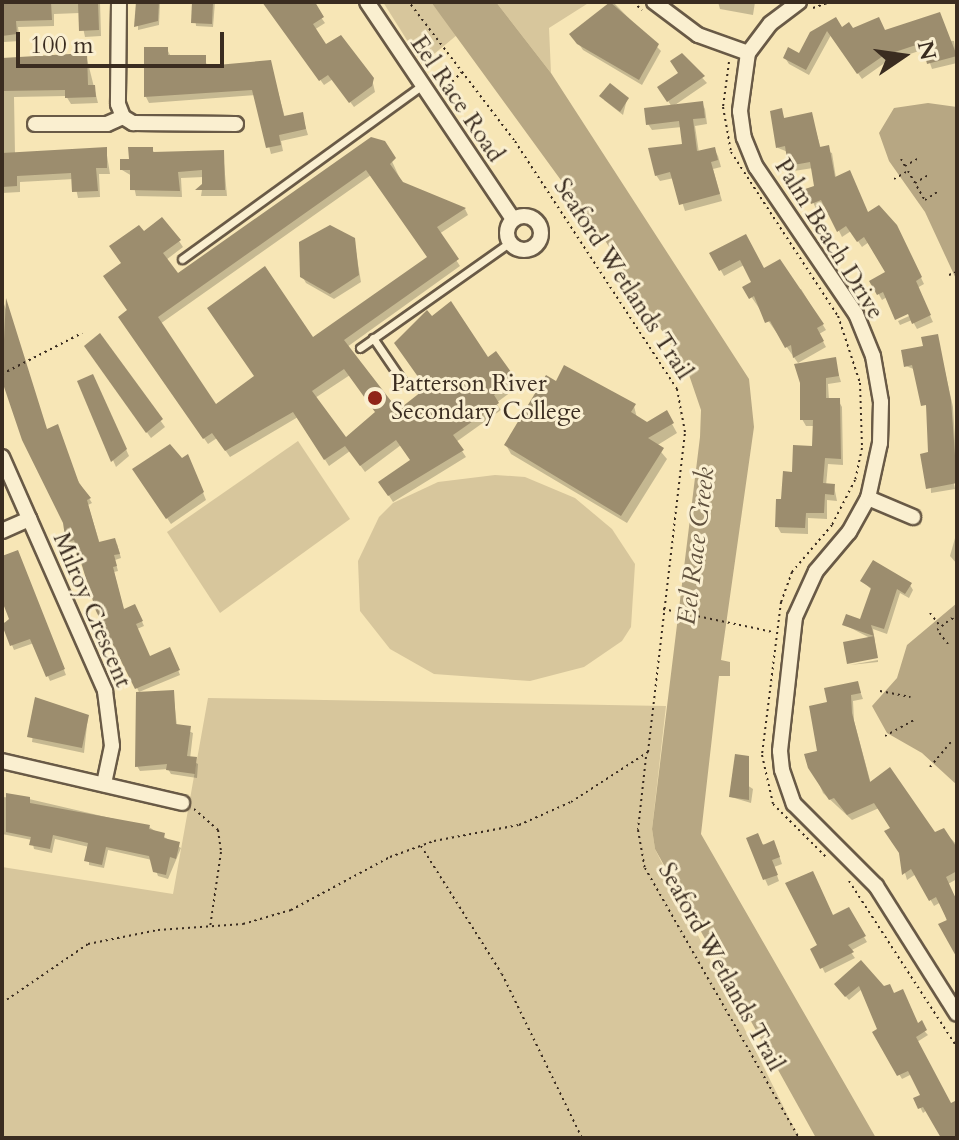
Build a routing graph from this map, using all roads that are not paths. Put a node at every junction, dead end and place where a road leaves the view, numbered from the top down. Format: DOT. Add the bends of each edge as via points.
graph roads {
  1 [pos="119,2"];
  2 [pos="367,2"];
  3 [pos="654,2"];
  4 [pos="803,6"];
  5 [pos="748,53"];
  6 [pos="420,87"];
  7 [pos="123,117"];
  8 [pos="35,124"];
  9 [pos="236,124"];
  10 [pos="513,219"];
  11 [pos="509,243"];
  12 [pos="182,259"];
  13 [pos="373,338"];
  14 [pos="360,348"];
  15 [pos="403,382"];
  16 [pos="2,457"];
  17 [pos="868,498"];
  18 [pos="913,517"];
  19 [pos="29,519"];
  20 [pos="2,531"];
  21 [pos="2,761"];
  22 [pos="104,784"];
  23 [pos="184,803"];
  24 [pos="957,1014"];
  1 -- 7 [label="street" via="118,104"];
  2 -- 6 [label="street, Eel Race Road"];
  3 -- 5 [label="street" via="698,35"];
  4 -- 5 [label="street" via="770,24"];
  5 -- 17 [label="street, Palm Beach Drive" via="740,111 744,138 756,167 856,314 873,356 881,402 880,443"];
  6 -- 10 [label="street, Eel Race Road"];
  6 -- 12 [label="lane"];
  7 -- 8 [label="street" via="107,124"];
  7 -- 9 [label="street" via="133,123"];
  10 -- 11 [label="street" via="506,230"];
  10 -- 11 [label="street" via="532,218 541,233 528,250"];
  11 -- 13 [label="lane"];
  13 -- 14 [label="lane"];
  13 -- 15 [label="lane"];
  16 -- 19 [label="street, Milroy Crescent"];
  17 -- 18 [label="street"];
  17 -- 24 [label="street, Palm Beach Drive" via="849,532 816,571 799,606 782,770 794,804 876,886"];
  19 -- 20 [label="street"];
  19 -- 22 [label="street, Milroy Crescent" via="105,691 112,746"];
  21 -- 22 [label="street"];
  22 -- 23 [label="street"];
}
